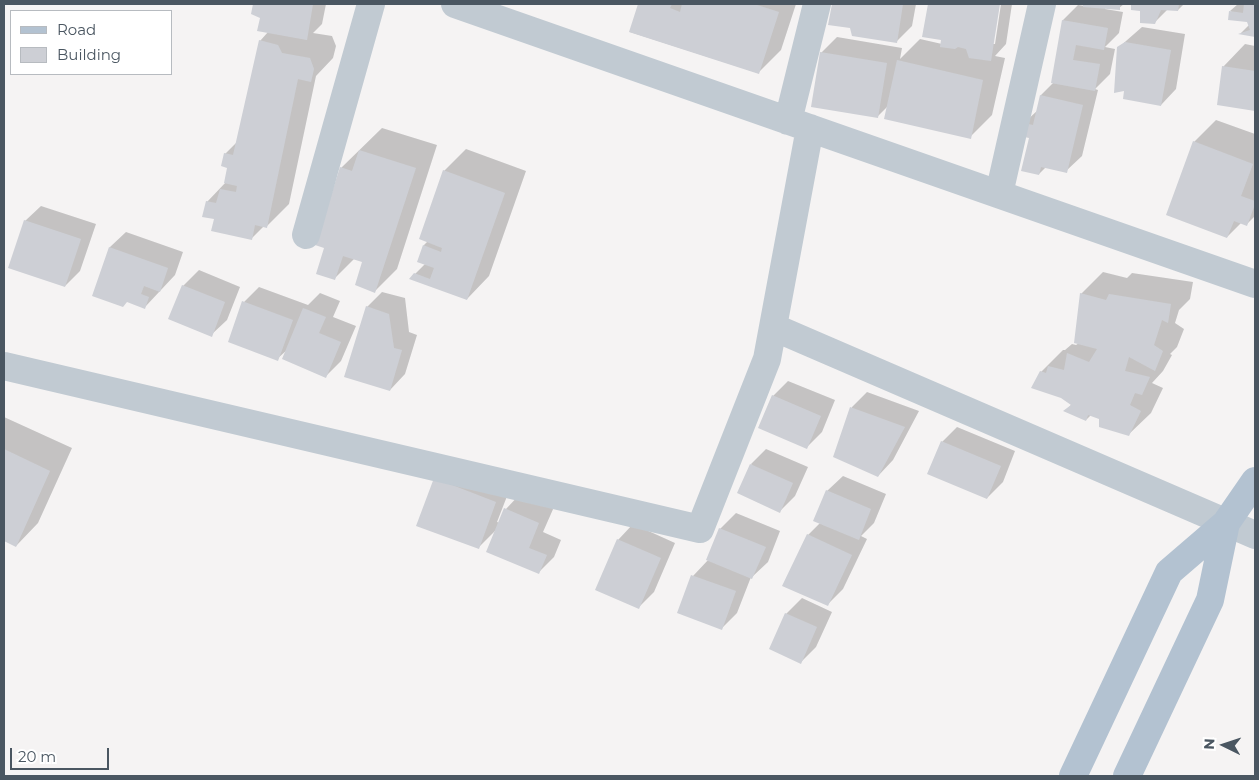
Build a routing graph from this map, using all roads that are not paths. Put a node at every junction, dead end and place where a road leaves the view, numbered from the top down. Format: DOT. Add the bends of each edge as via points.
graph roads {
  1 [pos="371,4"];
  2 [pos="455,4"];
  3 [pos="816,4"];
  4 [pos="1042,4"];
  5 [pos="799,124"];
  6 [pos="999,194"];
  7 [pos="306,235"];
  8 [pos="1255,284"];
  9 [pos="773,327"];
  10 [pos="4,366"];
  11 [pos="1255,481"];
  12 [pos="1226,524"];
  13 [pos="1255,535"];
  14 [pos="1073,776"];
  15 [pos="1126,776"];
  1 -- 7 [label="street"];
  2 -- 5 [label="street"];
  3 -- 5 [label="street"];
  4 -- 6 [label="street"];
  5 -- 6 [label="street"];
  5 -- 9 [label="street"];
  6 -- 8 [label="street"];
  9 -- 10 [label="street" via="767,359 700,529"];
  9 -- 12 [label="street"];
  11 -- 12 [label="main road"];
  12 -- 13 [label="street"];
  12 -- 14 [label="main road" via="1169,572"];
  12 -- 15 [label="main road" via="1210,600"];
}
